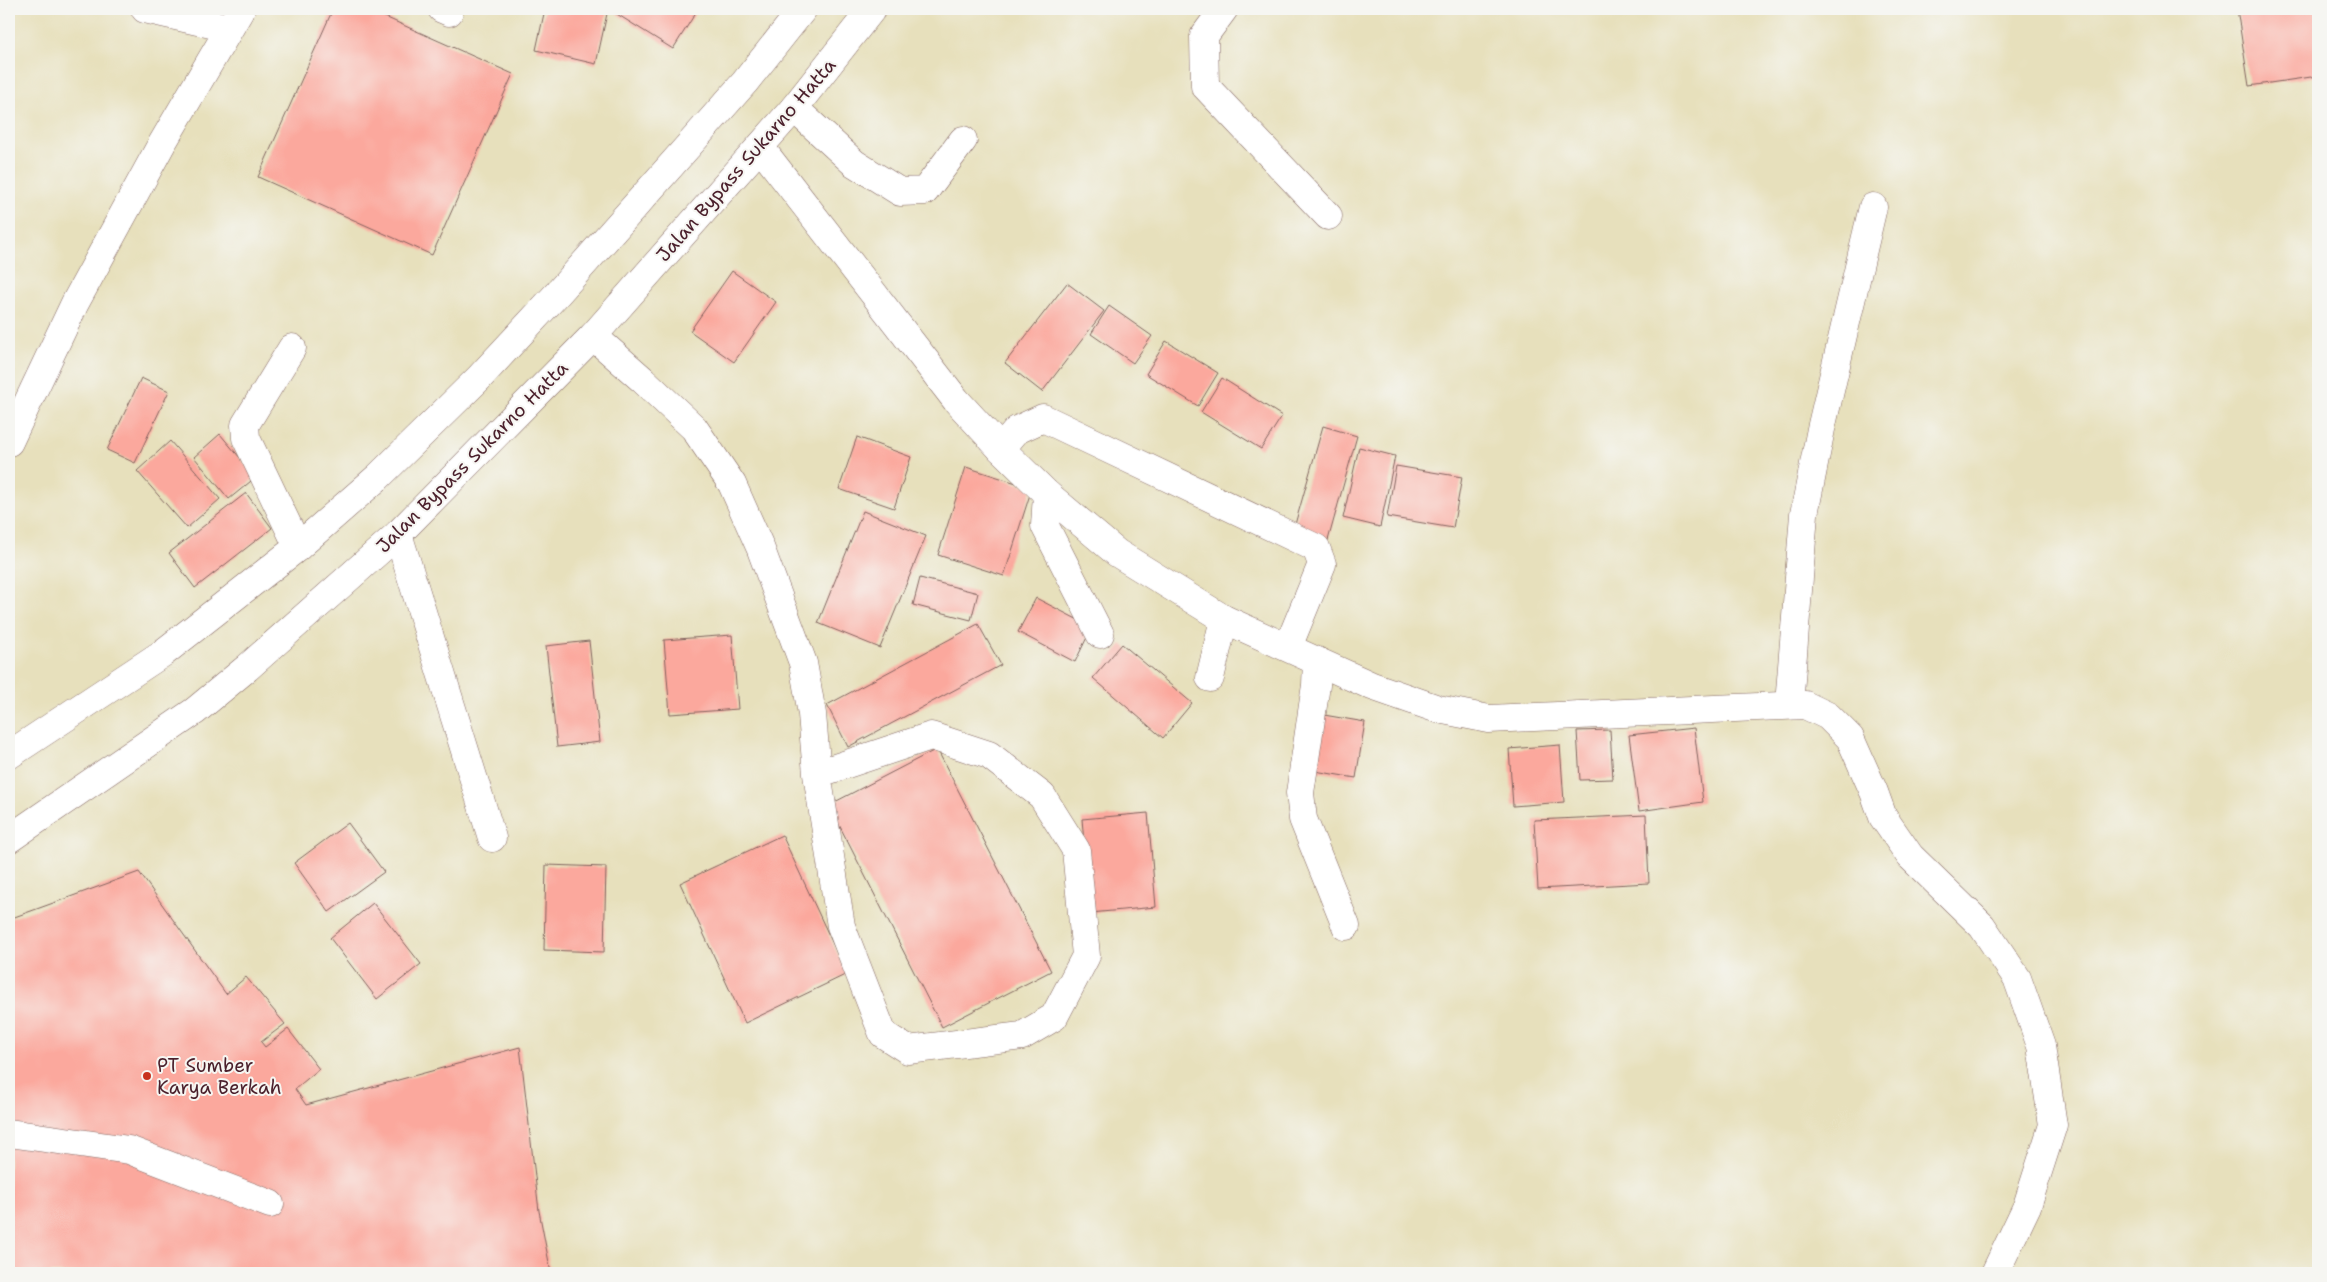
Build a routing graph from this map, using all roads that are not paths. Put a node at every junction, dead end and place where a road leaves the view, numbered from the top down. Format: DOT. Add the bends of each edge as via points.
graph roads {
  1 [pos="145,9"];
  2 [pos="803,9"];
  3 [pos="872,9"];
  4 [pos="1224,9"];
  5 [pos="235,18"];
  6 [pos="794,108"];
  7 [pos="963,140"];
  8 [pos="760,147"];
  9 [pos="1873,206"];
  10 [pos="1328,216"];
  11 [pos="592,336"];
  12 [pos="292,348"];
  13 [pos="9,442"];
  14 [pos="1000,449"];
  15 [pos="1047,494"];
  16 [pos="398,534"];
  17 [pos="298,547"];
  18 [pos="1224,619"];
  19 [pos="1100,634"];
  20 [pos="1288,647"];
  21 [pos="1317,660"];
  22 [pos="1210,678"];
  23 [pos="1789,705"];
  24 [pos="14,752"];
  25 [pos="817,774"];
  26 [pos="492,838"];
  27 [pos="9,839"];
  28 [pos="1346,926"];
  29 [pos="9,1133"];
  30 [pos="270,1204"];
  31 [pos="1995,1273"];
  1 -- 5 [label="main road"];
  2 -- 17 [label="main road" via="745,82 479,378 378,477"];
  3 -- 6 [label="main road, Jalan Bypass Sukarno Hatta"];
  4 -- 10 [label="main road" via="1204,36 1205,86"];
  5 -- 13 [label="main road" via="75,303"];
  6 -- 7 [label="main road" via="854,163 900,192 925,191"];
  6 -- 8 [label="main road, Jalan Bypass Sukarno Hatta"];
  8 -- 11 [label="main road, Jalan Bypass Sukarno Hatta"];
  8 -- 14 [label="main road" via="956,400"];
  9 -- 23 [label="main road" via="1804,514"];
  11 -- 16 [label="main road, Jalan Bypass Sukarno Hatta"];
  11 -- 25 [label="main road" via="694,428 732,484 803,663 812,714"];
  12 -- 17 [label="main road" via="245,425 246,438"];
  14 -- 15 [label="main road"];
  14 -- 20 [label="main road" via="1017,430 1043,418 1316,548 1322,564"];
  15 -- 18 [label="main road" via="1117,553"];
  15 -- 19 [label="main road" via="1045,526"];
  16 -- 26 [label="main road"];
  16 -- 27 [label="main road, Jalan Bypass Sukarno Hatta" via="194,711"];
  17 -- 24 [label="main road" via="163,653"];
  18 -- 20 [label="main road"];
  18 -- 22 [label="main road"];
  20 -- 21 [label="main road"];
  21 -- 23 [label="main road" via="1372,686 1438,709 1489,719"];
  21 -- 28 [label="main road" via="1300,793 1303,818"];
  23 -- 31 [label="main road" via="1805,705 1828,716 1850,738 1883,817 1910,856 1982,926 2017,978 2041,1046 2053,1125 2027,1206"];
  25 -- 25 [label="main road" via="931,736 989,755 1042,796 1076,850 1086,956 1054,1017 1022,1036 908,1050 883,1034 841,926"];
  29 -- 30 [label="main road" via="129,1150"];
}
